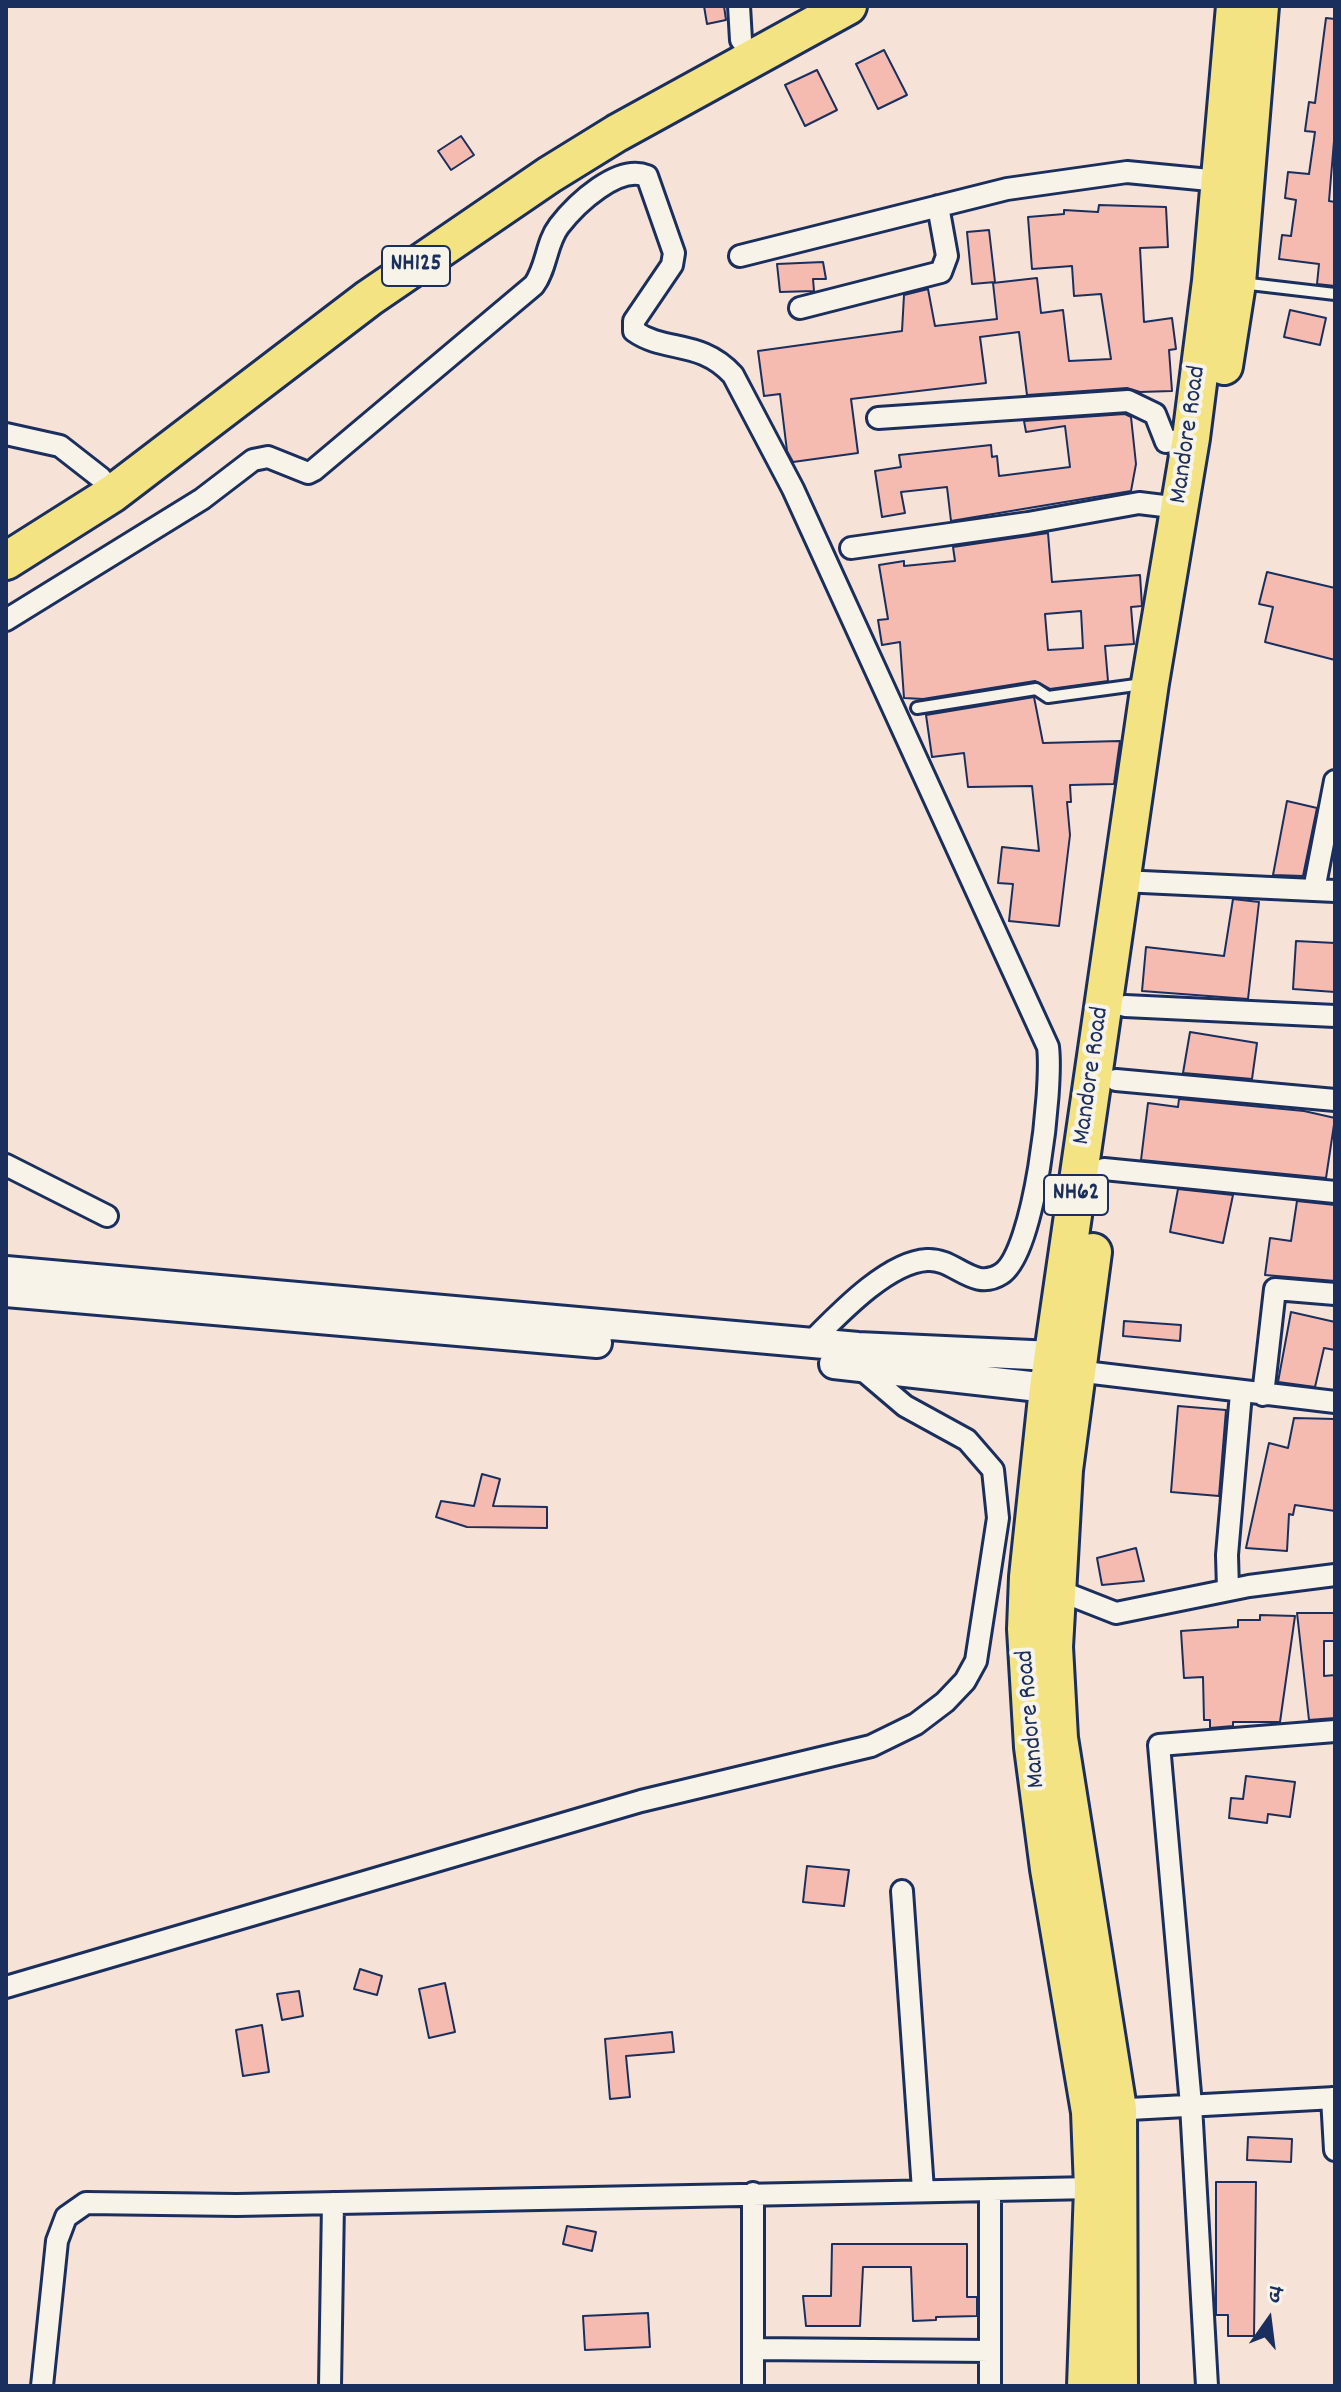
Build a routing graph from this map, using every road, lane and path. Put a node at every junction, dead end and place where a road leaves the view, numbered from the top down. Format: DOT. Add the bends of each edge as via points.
graph roads {
  1 [pos="806,6"];
  2 [pos="848,6"];
  3 [pos="1235,6"];
  4 [pos="1260,6"];
  5 [pos="740,23"];
  6 [pos="1220,181"];
  7 [pos="938,206"];
  8 [pos="740,256"];
  9 [pos="1224,282"];
  10 [pos="1335,294"];
  11 [pos="800,308"];
  12 [pos="878,418"];
  13 [pos="6,434"];
  14 [pos="1191,438"];
  15 [pos="101,478"];
  16 [pos="1180,508"];
  17 [pos="6,536"];
  18 [pos="851,548"];
  19 [pos="6,561"];
  20 [pos="6,620"];
  21 [pos="1150,683"];
  22 [pos="917,708"];
  23 [pos="1335,781"];
  24 [pos="1134,881"];
  25 [pos="1325,891"];
  26 [pos="1125,1006"];
  27 [pos="1335,1016"];
  28 [pos="1116,1080"];
  29 [pos="1335,1100"];
  30 [pos="6,1165"];
  31 [pos="1104,1169"];
  32 [pos="1335,1192"];
  33 [pos="107,1216"];
  34 [pos="6,1271"];
  35 [pos="6,1292"];
  36 [pos="1335,1294"];
  37 [pos="810,1343"];
  38 [pos="914,1362"];
  39 [pos="858,1366"];
  40 [pos="1059,1372"];
  41 [pos="1241,1393"];
  42 [pos="1263,1395"];
  43 [pos="1335,1402"];
  44 [pos="1335,1575"];
  45 [pos="1055,1589"];
  46 [pos="1228,1590"];
  47 [pos="1335,1731"];
  48 [pos="902,1891"];
  49 [pos="6,1987"];
  50 [pos="1333,2098"];
  51 [pos="1191,2105"];
  52 [pos="1104,2111"];
  53 [pos="1335,2150"];
  54 [pos="1093,2188"];
  55 [pos="923,2190"];
  56 [pos="990,2190"];
  57 [pos="753,2193"];
  58 [pos="333,2203"];
  59 [pos="753,2349"];
  60 [pos="990,2351"];
  61 [pos="42,2386"];
  62 [pos="330,2386"];
  63 [pos="753,2386"];
  64 [pos="990,2386"];
  65 [pos="1086,2386"];
  66 [pos="1119,2386"];
  67 [pos="1207,2386"];
  1 -- 5 [label="highway, NH125"];
  2 -- 19 [label="highway, NH125" via="549,175 369,298 112,494"];
  3 -- 6 [label="highway, Mandore Road / NH62"];
  4 -- 9 [label="highway, Mandore Road / NH62"];
  5 -- 15 [label="highway, NH125" via="652,89 355,285"];
  6 -- 7 [label="street" via="1127,172 1007,189"];
  6 -- 9 [label="highway, Mandore Road / NH62"];
  7 -- 8 [label="street"];
  7 -- 11 [label="street" via="947,256 941,272"];
  9 -- 10 [label="lane"];
  9 -- 14 [label="highway, Mandore Road / NH62"];
  9 -- 24 [label="highway, Mandore Road / NH62"];
  12 -- 14 [label="street" via="1128,401 1155,414 1166,442"];
  13 -- 15 [label="street" via="60,446"];
  14 -- 16 [label="highway, Mandore Road / NH62"];
  15 -- 17 [label="highway, NH125"];
  16 -- 18 [label="street" via="1139,503"];
  16 -- 21 [label="highway, Mandore Road / NH62"];
  20 -- 37 [label="street" via="202,499 253,460 268,457 295,470 314,470 534,285 559,226 580,206 616,177 630,172 647,176 674,253 672,265 634,321 634,331 700,350 733,375 793,489 1048,1047 1051,1070 1038,1176 1016,1259 1001,1274 984,1280 931,1259 918,1261 856,1297"];
  21 -- 22 [label="lane" via="1048,697 1036,689"];
  21 -- 24 [label="highway, Mandore Road / NH62"];
  23 -- 25 [label="street"];
  24 -- 25 [label="street"];
  24 -- 26 [label="highway, Mandore Road / NH62"];
  24 -- 40 [label="highway, Mandore Road / NH62"];
  26 -- 27 [label="street"];
  26 -- 28 [label="highway, Mandore Road / NH62"];
  28 -- 29 [label="street"];
  28 -- 31 [label="highway, Mandore Road / NH62"];
  30 -- 33 [label="street"];
  31 -- 32 [label="street"];
  31 -- 40 [label="highway, Mandore Road / NH62"];
  34 -- 37 [label="street"];
  35 -- 39 [label="street"];
  36 -- 42 [label="street" via="1275,1289"];
  37 -- 38 [label="street"];
  38 -- 39 [label="street"];
  38 -- 40 [label="street"];
  39 -- 49 [label="street" via="896,1399 967,1440 982,1453 997,1485 998,1518 976,1661 945,1702 916,1724 871,1746 641,1801"];
  40 -- 41 [label="street"];
  40 -- 45 [label="highway, Mandore Road / NH62"];
  40 -- 52 [label="highway, Mandore Road / NH62" via="1026,1629 1033,1747 1049,1869"];
  41 -- 42 [label="street"];
  41 -- 46 [label="street"];
  42 -- 43 [label="street"];
  44 -- 46 [label="street"];
  45 -- 46 [label="street" via="1116,1613"];
  45 -- 52 [label="highway, Mandore Road / NH62" via="1059,1738"];
  47 -- 51 [label="street" via="1159,1745"];
  48 -- 55 [label="street"];
  50 -- 51 [label="street"];
  50 -- 53 [label="street"];
  51 -- 52 [label="street"];
  51 -- 67 [label="street"];
  52 -- 54 [label="highway, Mandore Road / NH62"];
  52 -- 66 [label="highway, Mandore Road / NH62"];
  54 -- 56 [label="street"];
  54 -- 65 [label="highway, Mandore Road / NH62"];
  55 -- 56 [label="street"];
  55 -- 57 [label="street"];
  56 -- 60 [label="street"];
  57 -- 58 [label="street"];
  57 -- 59 [label="street"];
  58 -- 61 [label="street" via="86,2203 66,2217 57,2241"];
  58 -- 62 [label="street"];
  59 -- 60 [label="street"];
  59 -- 63 [label="street"];
  60 -- 64 [label="street"];
}
